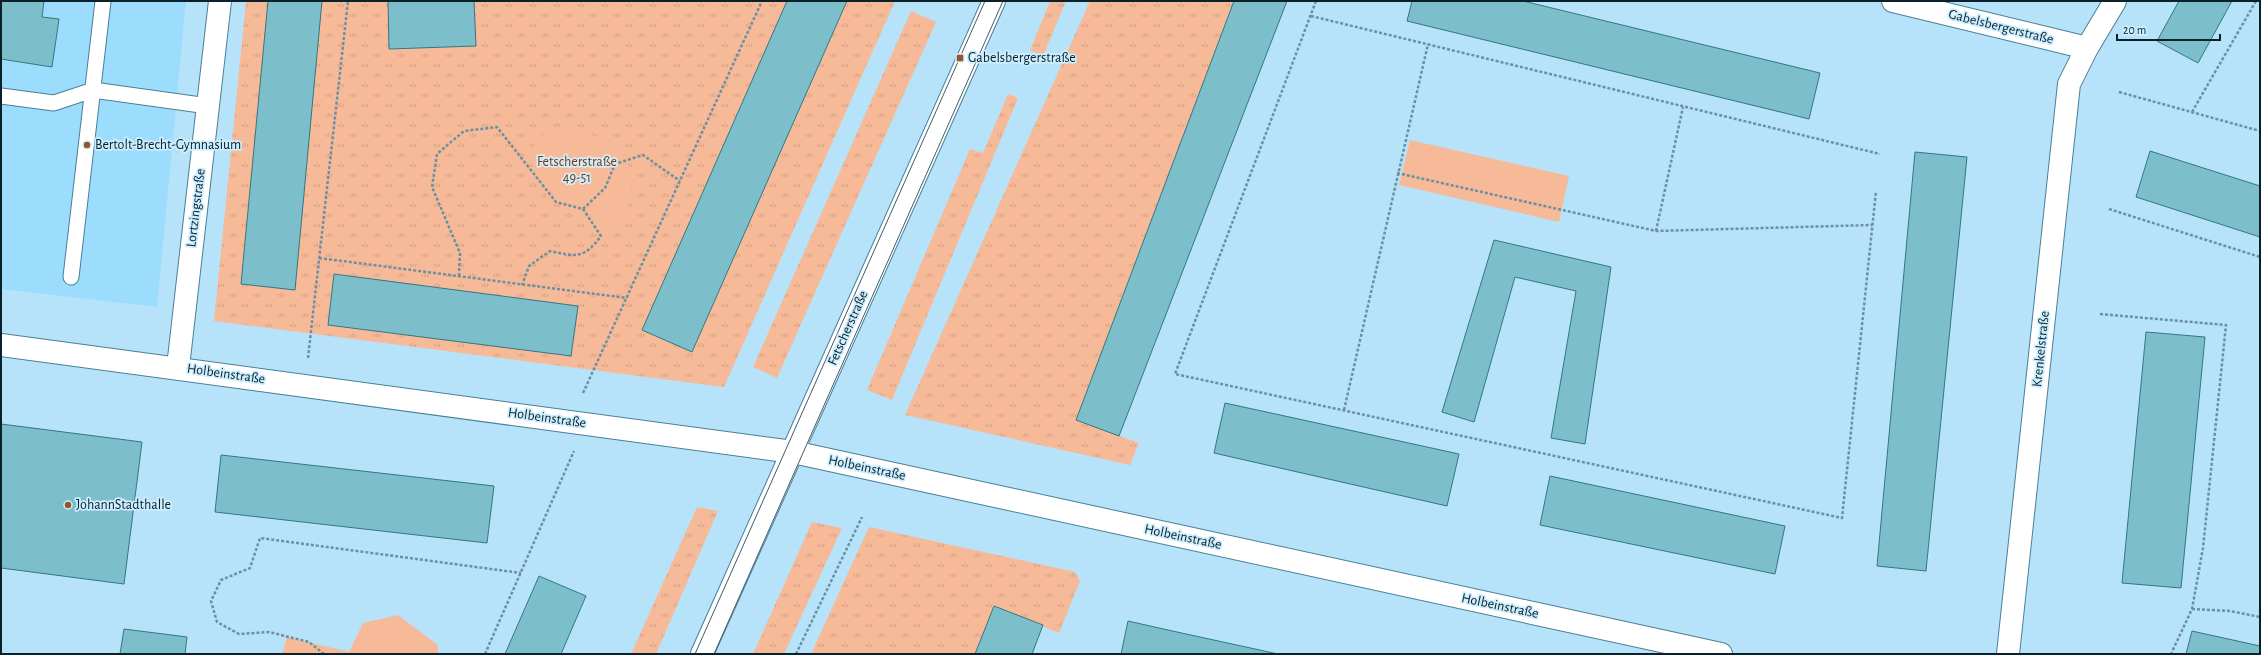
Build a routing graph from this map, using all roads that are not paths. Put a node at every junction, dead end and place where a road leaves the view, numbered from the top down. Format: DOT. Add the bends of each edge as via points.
graph roads {
  1 [pos="103,1"];
  2 [pos="220,1"];
  3 [pos="994,1"];
  4 [pos="1893,1"];
  5 [pos="2115,1"];
  6 [pos="2087,48"];
  7 [pos="93,90"];
  8 [pos="1,96"];
  9 [pos="208,106"];
  10 [pos="71,277"];
  11 [pos="1,345"];
  12 [pos="178,367"];
  13 [pos="793,452"];
  14 [pos="702,654"];
  15 [pos="1721,654"];
  16 [pos="2008,654"];
  1 -- 7 [label="lane"];
  2 -- 9 [label="street, Lortzingstraße"];
  3 -- 13 [label="street, Fetscherstraße"];
  4 -- 6 [label="street, Gabelsbergerstraße"];
  5 -- 6 [label="street, Krenkelstraße"];
  6 -- 16 [label="street, Krenkelstraße" via="2069,84"];
  7 -- 8 [label="lane" via="54,103"];
  7 -- 9 [label="lane"];
  7 -- 10 [label="lane"];
  9 -- 12 [label="street, Lortzingstraße"];
  11 -- 12 [label="street, Holbeinstraße"];
  12 -- 13 [label="street, Holbeinstraße"];
  13 -- 14 [label="street, Fetscherstraße"];
  13 -- 15 [label="street, Holbeinstraße"];
}
